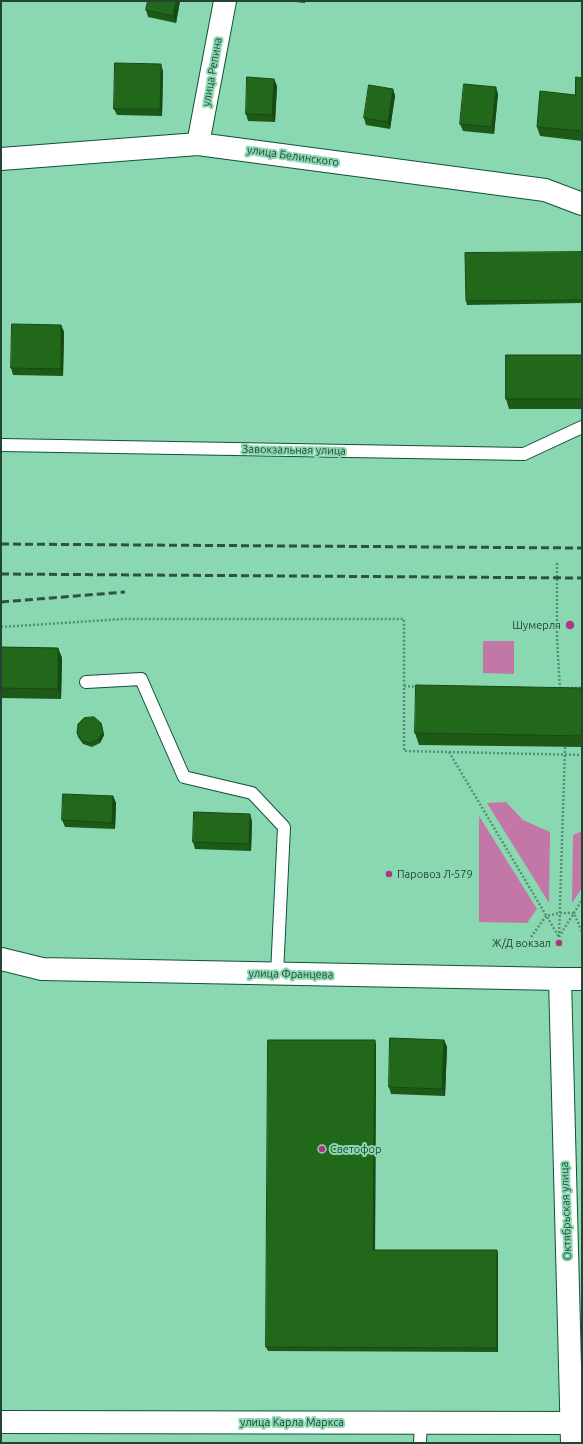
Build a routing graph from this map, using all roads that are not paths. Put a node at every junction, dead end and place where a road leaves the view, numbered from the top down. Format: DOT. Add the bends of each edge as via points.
graph roads {
  1 [pos="225,1"];
  2 [pos="198,144"];
  3 [pos="1,159"];
  4 [pos="582,204"];
  5 [pos="582,427"];
  6 [pos="1,445"];
  7 [pos="86,682"];
  8 [pos="1,959"];
  9 [pos="277,974"];
  10 [pos="560,979"];
  11 [pos="582,979"];
  12 [pos="1,1422"];
  13 [pos="575,1429"];
  14 [pos="420,1433"];
  1 -- 2 [label="street, улица Репина"];
  2 -- 3 [label="street, улица Белинского"];
  2 -- 4 [label="street, улица Белинского" via="545,190"];
  5 -- 6 [label="lane, Завокзальная улица" via="524,454"];
  7 -- 9 [label="lane" via="141,680 184,777 252,793 284,827"];
  8 -- 9 [label="street, улица Францева" via="42,969"];
  9 -- 10 [label="street, улица Францева"];
  10 -- 11 [label="street, улица Францева"];
  10 -- 13 [label="street, Октябрьская улица"];
  12 -- 14 [label="street, улица Карла Маркса"];
  13 -- 14 [label="street, улица Карла Маркса"];
}
